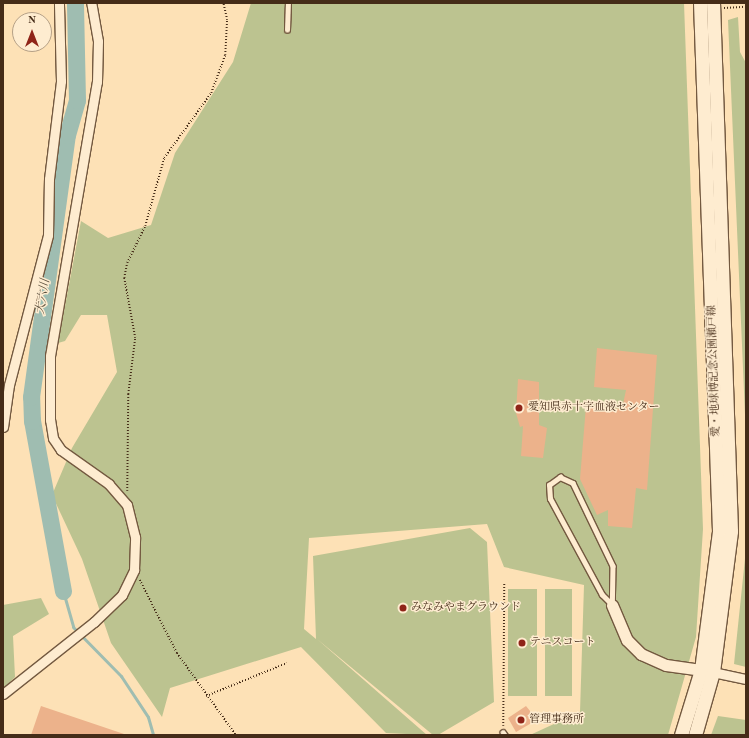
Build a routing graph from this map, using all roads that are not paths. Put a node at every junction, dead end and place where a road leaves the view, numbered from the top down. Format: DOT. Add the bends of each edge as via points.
graph roads {
  1 [pos="59,3"];
  2 [pos="90,3"];
  3 [pos="288,3"];
  4 [pos="700,3"];
  5 [pos="713,3"];
  6 [pos="287,30"];
  7 [pos="3,427"];
  8 [pos="612,605"];
  9 [pos="707,671"];
  10 [pos="746,680"];
  11 [pos="3,694"];
  12 [pos="681,735"];
  13 [pos="695,735"];
  1 -- 7 [label="street" via="61,81 49,179 48,235 8,385"];
  2 -- 11 [label="street" via="98,41 97,82 50,356 50,420 53,438 61,450 109,484 127,504 135,537 134,570 122,595 94,622"];
  3 -- 6 [label="lane"];
  4 -- 9 [label="main road, 愛・地球博記念公園瀬戸線" via="719,531"];
  5 -- 9 [label="main road, 愛・地球博記念公園瀬戸線" via="731,531"];
  8 -- 8 [label="lane" via="602,595 550,499 549,486 560,477 573,483 613,566"];
  8 -- 9 [label="street" via="627,640 641,654 666,664"];
  9 -- 10 [label="street"];
  9 -- 12 [label="main road, 愛・地球博記念公園瀬戸線"];
  9 -- 13 [label="main road, 愛・地球博記念公園瀬戸線"];
}
